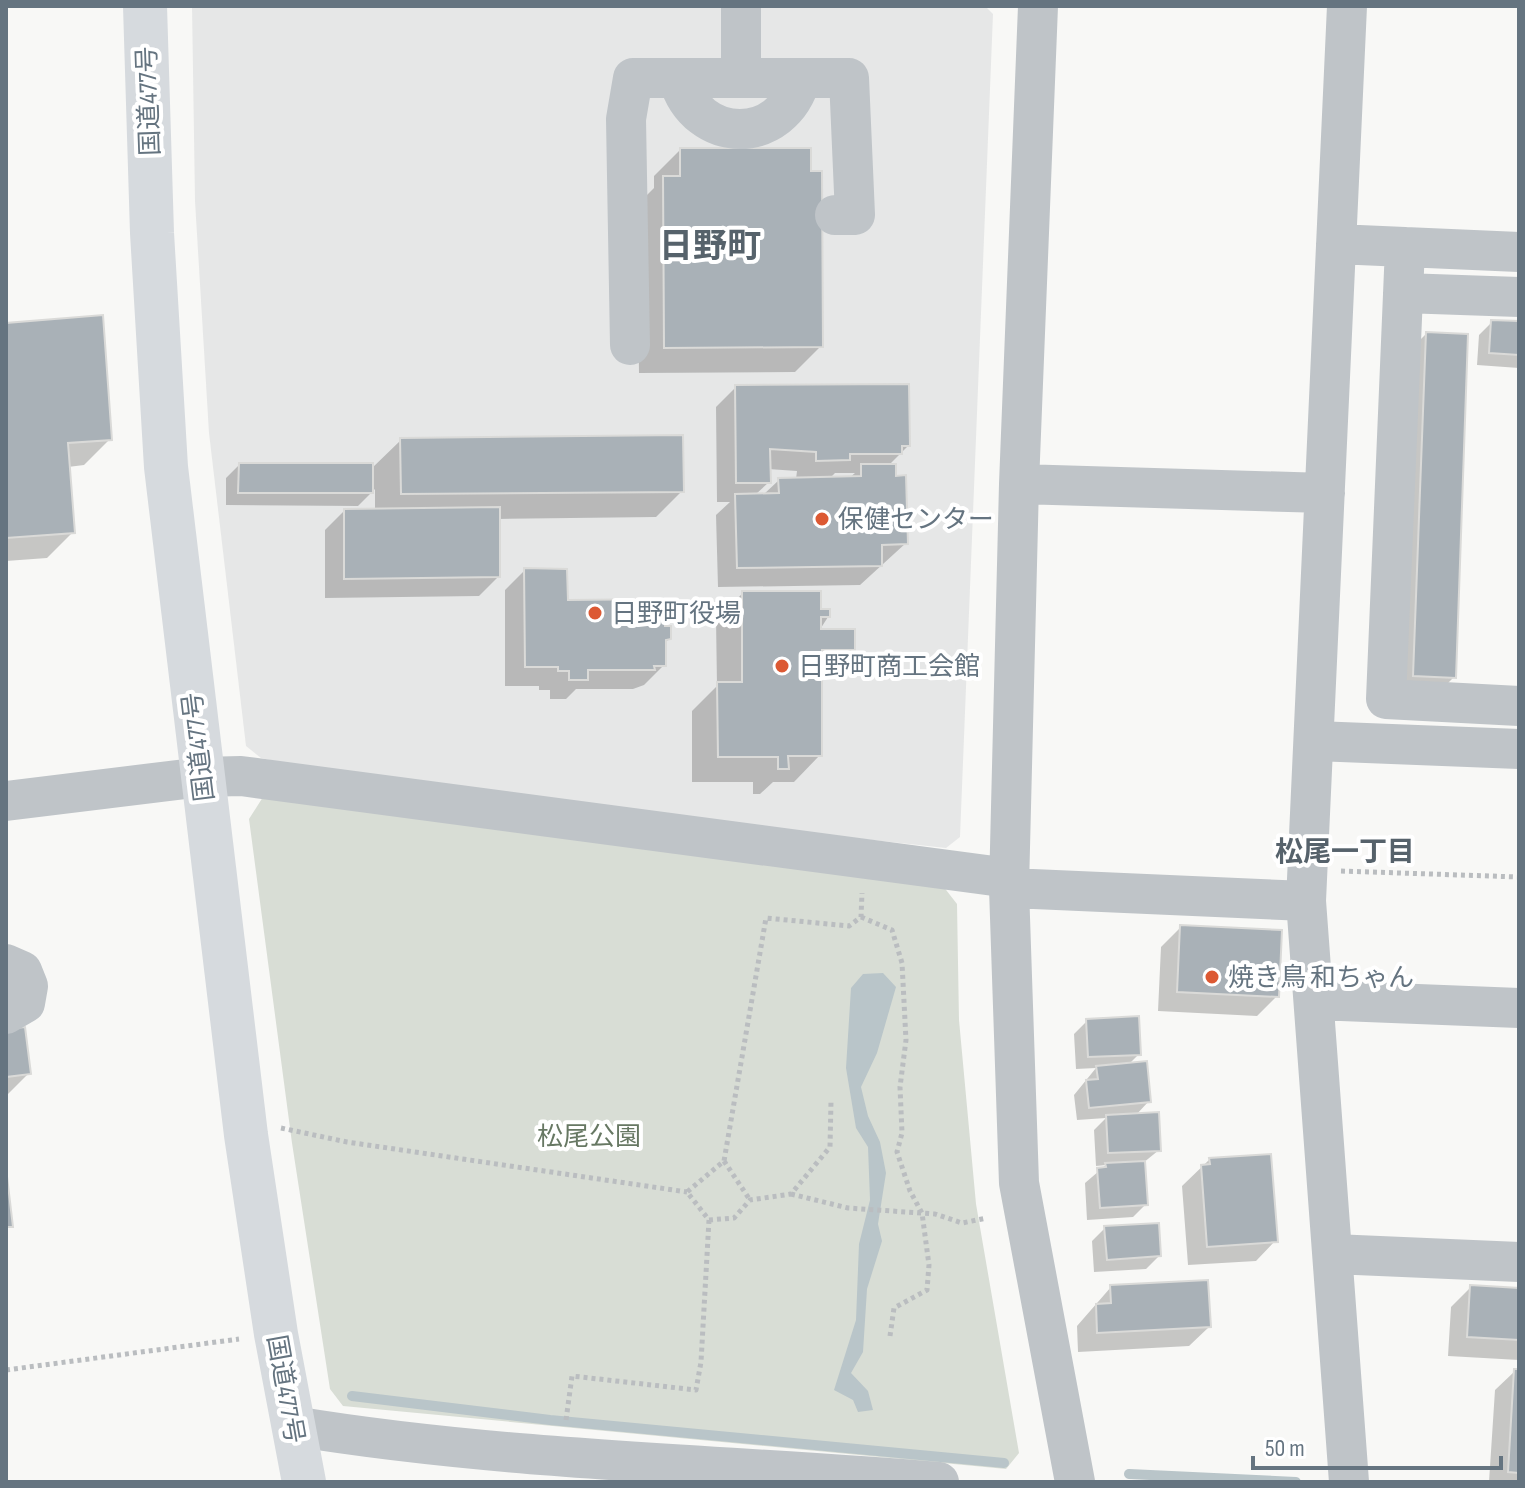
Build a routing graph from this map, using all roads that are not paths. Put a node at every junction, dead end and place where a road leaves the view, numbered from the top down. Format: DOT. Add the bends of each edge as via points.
graph roads {
  1 [pos="145,6"];
  2 [pos="741,6"];
  3 [pos="1038,6"];
  4 [pos="1347,6"];
  5 [pos="678,78"];
  6 [pos="741,78"];
  7 [pos="801,78"];
  8 [pos="835,215"];
  9 [pos="1336,244"];
  10 [pos="1405,247"];
  11 [pos="1519,252"];
  12 [pos="1403,293"];
  13 [pos="1519,297"];
  14 [pos="628,345"];
  15 [pos="1019,484"];
  16 [pos="1325,493"];
  17 [pos="1519,706"];
  18 [pos="1315,741"];
  19 [pos="1519,749"];
  20 [pos="202,777"];
  21 [pos="6,801"];
  22 [pos="1009,883"];
  23 [pos="1307,885"];
  24 [pos="6,964"];
  25 [pos="1316,1000"];
  26 [pos="1519,1008"];
  27 [pos="6,1014"];
  28 [pos="1333,1254"];
  29 [pos="1519,1262"];
  30 [pos="293,1426"];
  31 [pos="570,1469"];
  32 [pos="811,1477"];
  33 [pos="304,1482"];
  34 [pos="939,1482"];
  35 [pos="1075,1482"];
  36 [pos="1349,1482"];
  1 -- 20 [label="highway, 国道477号" via="166,467"];
  2 -- 6 [label="street"];
  3 -- 15 [label="street"];
  4 -- 9 [label="street"];
  5 -- 6 [label="street"];
  5 -- 7 [label="street" via="695,111 715,125 740,129 775,119 792,101"];
  5 -- 14 [label="street" via="633,78 626,119"];
  6 -- 7 [label="street"];
  7 -- 8 [label="street" via="849,78 855,215"];
  9 -- 10 [label="street"];
  9 -- 16 [label="street"];
  10 -- 11 [label="street"];
  10 -- 12 [label="street"];
  12 -- 13 [label="street"];
  12 -- 17 [label="street" via="1386,699"];
  15 -- 16 [label="street"];
  15 -- 22 [label="street"];
  16 -- 18 [label="street"];
  18 -- 19 [label="street"];
  18 -- 23 [label="street"];
  20 -- 21 [label="street"];
  20 -- 22 [label="street" via="241,776"];
  20 -- 30 [label="highway, 国道477号" via="246,1135"];
  22 -- 23 [label="street"];
  22 -- 35 [label="street" via="1019,1183"];
  23 -- 25 [label="street"];
  24 -- 27 [label="street" via="22,971 28,986 25,1003"];
  25 -- 26 [label="street"];
  25 -- 28 [label="street"];
  28 -- 29 [label="street"];
  28 -- 36 [label="street"];
  30 -- 31 [label="street"];
  30 -- 33 [label="highway, 国道477号"];
  31 -- 32 [label="street"];
  32 -- 34 [label="street"];
}
